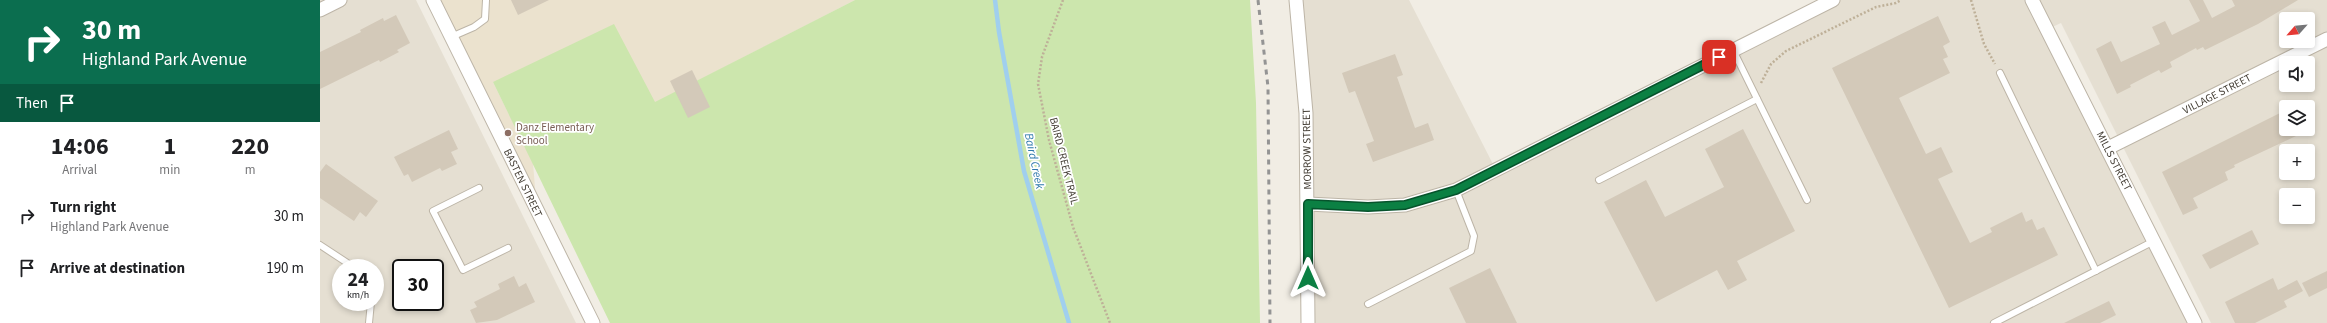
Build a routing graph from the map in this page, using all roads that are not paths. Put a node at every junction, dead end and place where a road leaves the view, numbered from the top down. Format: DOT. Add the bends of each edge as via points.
graph roads {
  1 [pos="340,0"];
  2 [pos="432,0"];
  3 [pos="486,0"];
  4 [pos="1296,0"];
  5 [pos="1834,0"];
  6 [pos="2032,0"];
  7 [pos="320,10"];
  8 [pos="451,38"];
  9 [pos="2327,39"];
  10 [pos="1733,50"];
  11 [pos="2000,73"];
  12 [pos="1757,99"];
  13 [pos="2108,148"];
  14 [pos="1599,180"];
  15 [pos="479,188"];
  16 [pos="1456,190"];
  17 [pos="1807,200"];
  18 [pos="1308,204"];
  19 [pos="2154,241"];
  20 [pos="320,245"];
  21 [pos="508,248"];
  22 [pos="341,259"];
  23 [pos="2096,271"];
  24 [pos="1368,304"];
  25 [pos="370,311"];
  26 [pos="369,323"];
  27 [pos="593,323"];
  28 [pos="1308,323"];
  29 [pos="1994,323"];
  30 [pos="2195,323"];
  1 -- 7 [label="street"];
  2 -- 8 [label="street, BASTEN STREET"];
  3 -- 8 [label="lane" via="485,19"];
  4 -- 18 [label="street, MORROW STREET" via="1306,113"];
  5 -- 10 [label="street"];
  6 -- 13 [label="street, MILLS STREET"];
  8 -- 27 [label="street, BASTEN STREET"];
  9 -- 13 [label="street, VILLAGE STREET"];
  10 -- 12 [label="lane"];
  10 -- 16 [label="street"];
  11 -- 23 [label="lane"];
  12 -- 14 [label="lane"];
  12 -- 17 [label="lane"];
  13 -- 19 [label="street, MILLS STREET"];
  15 -- 21 [label="lane" via="433,211 463,270"];
  16 -- 18 [label="street" via="1405,205 1368,207"];
  16 -- 24 [label="lane" via="1474,236 1471,251"];
  18 -- 28 [label="street, MORROW STREET"];
  19 -- 23 [label="lane"];
  19 -- 30 [label="street, MILLS STREET"];
  20 -- 22 [label="lane"];
  23 -- 29 [label="lane"];
  25 -- 26 [label="lane"];
}
